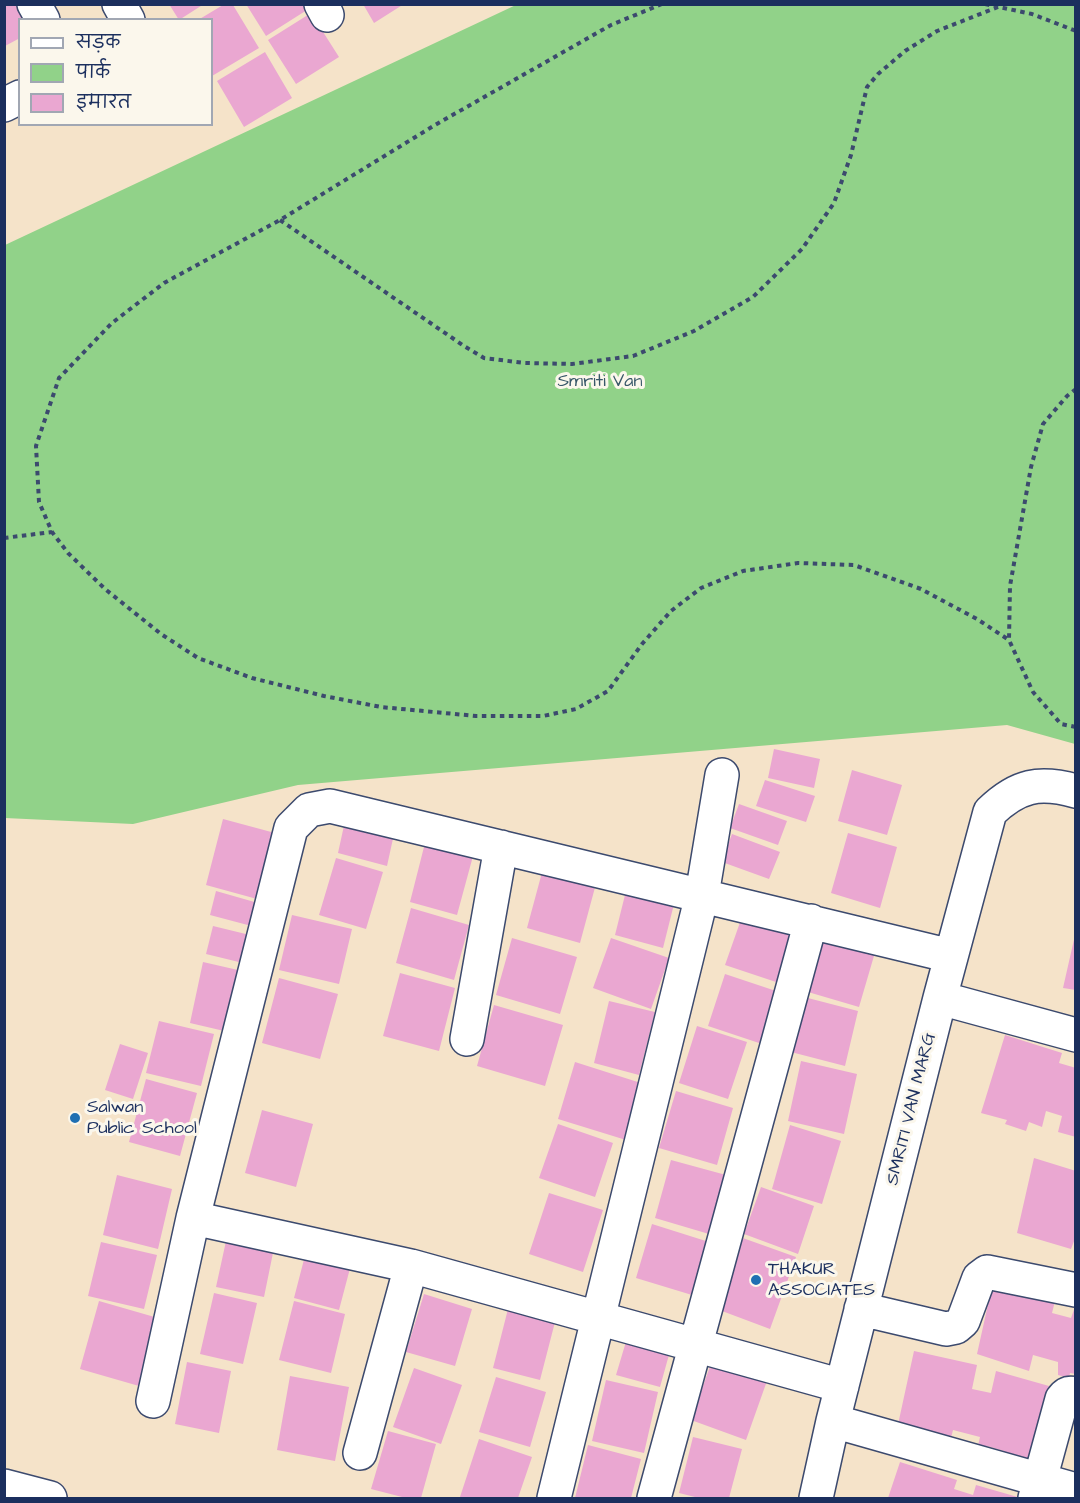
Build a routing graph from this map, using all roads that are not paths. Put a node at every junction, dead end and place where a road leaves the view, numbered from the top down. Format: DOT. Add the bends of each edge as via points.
graph roads {
  1 [pos="34,4"];
  2 [pos="119,4"];
  3 [pos="42,18"];
  4 [pos="127,18"];
  5 [pos="18,98"];
  6 [pos="4,105"];
  7 [pos="722,775"];
  8 [pos="1076,791"];
  9 [pos="501,847"];
  10 [pos="702,894"];
  11 [pos="812,921"];
  12 [pos="951,956"];
  13 [pos="940,998"];
  14 [pos="1076,1035"];
  15 [pos="467,1039"];
  16 [pos="193,1218"];
  17 [pos="411,1266"];
  18 [pos="1076,1290"];
  19 [pos="861,1309"];
  20 [pos="598,1320"];
  21 [pos="696,1347"];
  22 [pos="842,1386"];
  23 [pos="1076,1395"];
  24 [pos="153,1401"];
  25 [pos="833,1421"];
  26 [pos="360,1453"];
  27 [pos="4,1486"];
  28 [pos="1038,1489"];
  29 [pos="1076,1490"];
  30 [pos="50,1498"];
  31 [pos="554,1498"];
  32 [pos="654,1498"];
  33 [pos="816,1498"];
  1 -- 3 [label="street"];
  2 -- 4 [label="street"];
  5 -- 6 [label="street"];
  7 -- 10 [label="street"];
  8 -- 12 [label="street, SMRITI VAN MARG" via="1042,786 1026,789 1005,797 990,812"];
  9 -- 10 [label="street"];
  9 -- 15 [label="street"];
  9 -- 16 [label="street" via="330,806 309,810 291,828"];
  10 -- 11 [label="street"];
  10 -- 20 [label="street"];
  11 -- 12 [label="street"];
  11 -- 21 [label="street"];
  12 -- 13 [label="street, SMRITI VAN MARG"];
  13 -- 14 [label="street"];
  13 -- 19 [label="street, SMRITI VAN MARG"];
  16 -- 17 [label="street"];
  16 -- 24 [label="street"];
  17 -- 20 [label="street"];
  17 -- 26 [label="street"];
  18 -- 19 [label="street" via="987,1272 979,1278 963,1321 946,1329"];
  19 -- 22 [label="street, SMRITI VAN MARG"];
  20 -- 21 [label="street"];
  20 -- 31 [label="street"];
  21 -- 22 [label="street"];
  21 -- 32 [label="street"];
  22 -- 25 [label="street, SMRITI VAN MARG"];
  23 -- 28 [label="street" via="1065,1394 1062,1398"];
  25 -- 28 [label="street"];
  25 -- 33 [label="street, SMRITI VAN MARG"];
  27 -- 30 [label="street"];
  28 -- 29 [label="street"];
}
